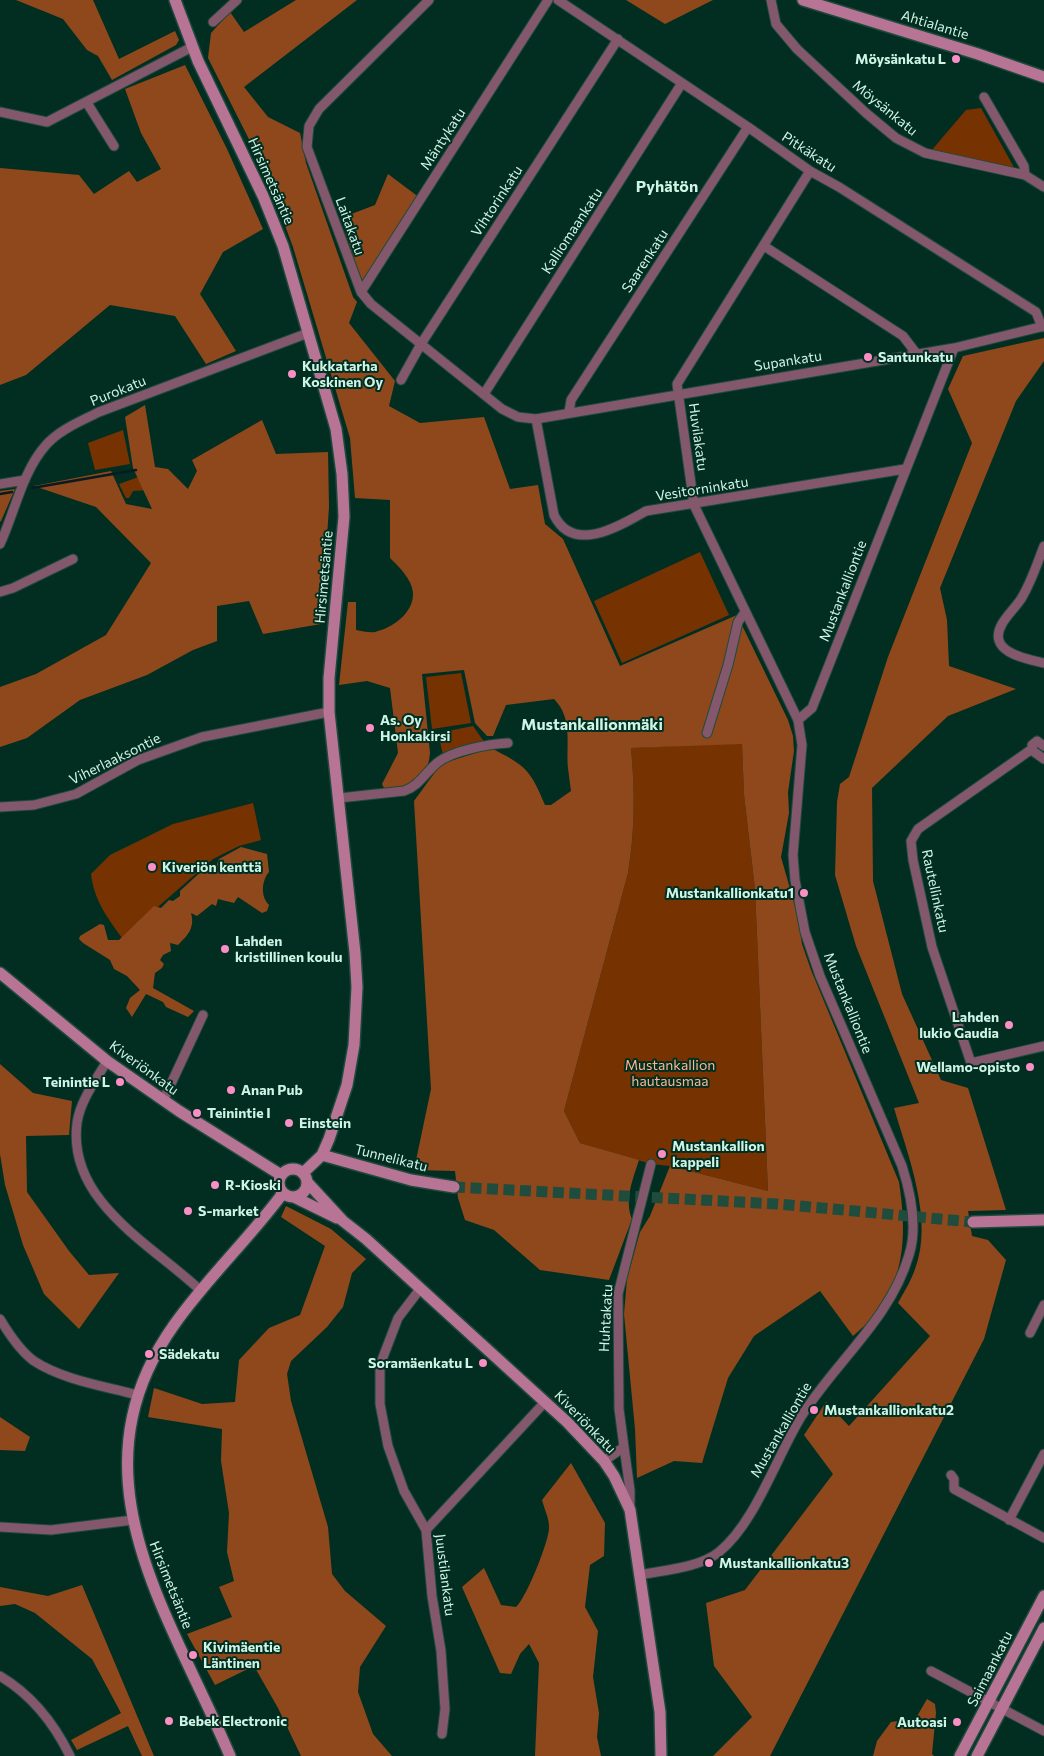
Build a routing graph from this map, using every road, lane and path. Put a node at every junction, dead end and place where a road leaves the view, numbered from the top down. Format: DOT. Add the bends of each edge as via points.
graph roads {
  1 [pos="175,0"];
  2 [pos="237,0"];
  3 [pos="429,0"];
  4 [pos="548,0"];
  5 [pos="558,0"];
  6 [pos="771,0"];
  7 [pos="803,0"];
  8 [pos="214,22"];
  9 [pos="618,39"];
  10 [pos="192,47"];
  11 [pos="1030,70"];
  12 [pos="1044,71"];
  13 [pos="1044,77"];
  14 [pos="682,83"];
  15 [pos="984,97"];
  16 [pos="87,102"];
  17 [pos="0,112"];
  18 [pos="748,127"];
  19 [pos="114,146"];
  20 [pos="810,171"];
  21 [pos="1025,175"];
  22 [pos="1044,187"];
  23 [pos="764,246"];
  24 [pos="361,292"];
  25 [pos="1043,326"];
  26 [pos="308,334"];
  27 [pos="421,344"];
  28 [pos="954,348"];
  29 [pos="916,353"];
  30 [pos="401,380"];
  31 [pos="678,393"];
  32 [pos="484,394"];
  33 [pos="569,412"];
  34 [pos="536,419"];
  35 [pos="905,469"];
  36 [pos="25,480"];
  37 [pos="0,484"];
  38 [pos="694,505"];
  39 [pos="0,544"];
  40 [pos="1044,546"];
  41 [pos="73,560"];
  42 [pos="0,592"];
  43 [pos="745,612"];
  44 [pos="1044,662"];
  45 [pos="329,712"];
  46 [pos="798,720"];
  47 [pos="707,733"];
  48 [pos="508,743"];
  49 [pos="1044,746"];
  50 [pos="1032,749"];
  51 [pos="1044,759"];
  52 [pos="339,798"];
  53 [pos="0,807"];
  54 [pos="0,973"];
  55 [pos="203,1015"];
  56 [pos="1044,1046"];
  57 [pos="107,1061"];
  58 [pos="163,1101"];
  59 [pos="322,1155"];
  60 [pos="650,1164"];
  61 [pos="281,1175"];
  62 [pos="305,1177"];
  63 [pos="454,1187"];
  64 [pos="283,1193"];
  65 [pos="294,1197"];
  66 [pos="1044,1220"];
  67 [pos="343,1221"];
  68 [pos="973,1222"];
  69 [pos="420,1289"];
  70 [pos="201,1291"];
  71 [pos="1044,1305"];
  72 [pos="0,1319"];
  73 [pos="1030,1332"];
  74 [pos="138,1395"];
  75 [pos="545,1402"];
  76 [pos="624,1447"];
  77 [pos="1044,1454"];
  78 [pos="604,1462"];
  79 [pos="950,1475"];
  80 [pos="630,1510"];
  81 [pos="133,1520"];
  82 [pos="1009,1520"];
  83 [pos="0,1527"];
  84 [pos="426,1530"];
  85 [pos="1044,1538"];
  86 [pos="639,1575"];
  87 [pos="1044,1596"];
  88 [pos="1044,1628"];
  89 [pos="932,1671"];
  90 [pos="0,1676"];
  91 [pos="991,1701"];
  92 [pos="1003,1708"];
  93 [pos="1044,1731"];
  94 [pos="442,1734"];
  95 [pos="70,1756"];
  96 [pos="230,1756"];
  97 [pos="661,1756"];
  98 [pos="960,1756"];
  99 [pos="977,1756"];
  1 -- 10 [label="street, Hirsimetsäntie"];
  2 -- 8 [label="street"];
  3 -- 24 [label="street, Laitakatu" via="335,92 309,126 307,148"];
  4 -- 24 [label="street, Mäntykatu"];
  5 -- 9 [label="street, Pitkäkatu"];
  6 -- 21 [label="street, Möysänkatu" via="776,24 797,49 896,138 925,153"];
  7 -- 11 [label="street, Ahtialantie"];
  9 -- 14 [label="street, Pitkäkatu"];
  9 -- 27 [label="street, Vihtorinkatu"];
  10 -- 16 [label="street"];
  10 -- 26 [label="street, Hirsimetsäntie" via="263,196 283,246"];
  11 -- 12 [label="street, Ahtialantie"];
  11 -- 13 [label="street, Ahtialantie"];
  14 -- 18 [label="street, Pitkäkatu"];
  14 -- 32 [label="street, Kalliomaankatu"];
  15 -- 21 [label="street" via="1024,166"];
  16 -- 17 [label="street" via="47,122"];
  16 -- 19 [label="street"];
  18 -- 20 [label="street, Pitkäkatu"];
  18 -- 33 [label="street, Saarenkatu" via="571,400"];
  20 -- 23 [label="street, Huvilakatu"];
  20 -- 25 [label="street, Pitkäkatu" via="1036,312"];
  21 -- 22 [label="street, Möysänkatu"];
  23 -- 29 [label="street" via="903,336"];
  23 -- 31 [label="street, Huvilakatu" via="676,384"];
  24 -- 27 [label="street, Laitakatu" via="371,304"];
  25 -- 28 [label="street, Supankatu"];
  26 -- 36 [label="street, Purokatu" via="98,412 46,444"];
  26 -- 45 [label="street, Hirsimetsäntie" via="336,429 344,516 329,678"];
  27 -- 30 [label="street, Vihtorinkatu"];
  27 -- 32 [label="street, Laitakatu"];
  28 -- 29 [label="street, Supankatu"];
  28 -- 35 [label="street, Mustankalliontie"];
  29 -- 31 [label="street, Supankatu"];
  31 -- 33 [label="street, Supankatu"];
  31 -- 38 [label="street, Huvilakatu"];
  32 -- 34 [label="street, Laitakatu" via="518,417"];
  33 -- 34 [label="street, Supankatu"];
  34 -- 38 [label="street, Vesitorninkatu" via="554,514 566,532 598,534 619,527 646,511"];
  35 -- 38 [label="street, Vesitorninkatu"];
  35 -- 46 [label="street, Mustankalliontie" via="812,708"];
  36 -- 37 [label="street"];
  36 -- 39 [label="street, Purokatu"];
  38 -- 43 [label="street, Huvilakatu"];
  40 -- 44 [label="street" via="1031,580 1003,624 1000,636 1007,652"];
  41 -- 42 [label="street"];
  43 -- 46 [label="street, Huvilakatu"];
  43 -- 47 [label="street" via="738,622"];
  45 -- 52 [label="street, Hirsimetsäntie"];
  45 -- 53 [label="street, Viherlaaksontie" via="202,737 138,760 76,794 34,805"];
  46 -- 86 [label="street, Mustankalliontie" via="802,745 793,855 805,932 820,976 902,1166 911,1194 913,1224 910,1253 900,1282 884,1311 822,1385 730,1543 702,1562"];
  48 -- 52 [label="street" via="490,744 447,757 414,788"];
  49 -- 50 [label="street" via="1038,741 1034,742"];
  50 -- 51 [label="street"];
  50 -- 56 [label="street, Rautellinkatu" via="918,830 911,841 932,946 971,1063"];
  52 -- 59 [label="street, Hirsimetsäntie" via="357,987 354,1045 346,1085"];
  54 -- 57 [label="street, Kiveriönkatu"];
  55 -- 58 [label="street"];
  57 -- 58 [label="street, Kiveriönkatu"];
  57 -- 70 [label="street" via="77,1122 81,1165 104,1206"];
  58 -- 61 [label="street, Kiveriönkatu"];
  59 -- 62 [label="street, Hirsimetsäntie"];
  59 -- 63 [label="street, Tunnelikatu" via="411,1180"];
  60 -- 76 [label="street, Huhtakatu" via="618,1294 619,1400"];
  61 -- 62 [label="street" via="292,1168"];
  61 -- 64 [label="street" via="278,1184"];
  62 -- 65 [label="street" via="305,1191"];
  62 -- 67 [label="street, Kiveriönkatu"];
  64 -- 65 [label="street"];
  64 -- 70 [label="street, Hirsimetsäntie"];
  65 -- 67 [label="street, Kiveriönkatu"];
  66 -- 68 [label="street"];
  67 -- 69 [label="street, Kiveriönkatu"];
  69 -- 75 [label="street, Kiveriönkatu"];
  69 -- 84 [label="street, Juustilankatu" via="398,1318 380,1366 380,1404 388,1446 404,1491"];
  70 -- 74 [label="street, Hirsimetsäntie" via="162,1343"];
  71 -- 73 [label="street"];
  72 -- 74 [label="street" via="11,1338 34,1361 61,1374"];
  74 -- 81 [label="street, Hirsimetsäntie" via="128,1448 129,1499"];
  75 -- 78 [label="street, Kiveriönkatu"];
  75 -- 84 [label="street"];
  76 -- 78 [label="street"];
  76 -- 80 [label="street, Huhtakatu"];
  77 -- 82 [label="street"];
  78 -- 80 [label="street, Kiveriönkatu"];
  79 -- 82 [label="street" via="954,1489"];
  80 -- 86 [label="street, Kiveriönkatu"];
  81 -- 83 [label="street" via="51,1530"];
  81 -- 96 [label="street, Hirsimetsäntie" via="146,1568"];
  82 -- 85 [label="street"];
  84 -- 94 [label="street, Juustilankatu" via="441,1651 445,1709"];
  86 -- 97 [label="street, Kiveriönkatu" via="660,1712"];
  87 -- 91 [label="street, Saimaankatu"];
  88 -- 92 [label="street"];
  89 -- 91 [label="street"];
  90 -- 95 [label="street" via="28,1697 51,1721"];
  91 -- 92 [label="street"];
  91 -- 98 [label="street, Saimaankatu"];
  92 -- 93 [label="street"];
  92 -- 99 [label="street"];
}
